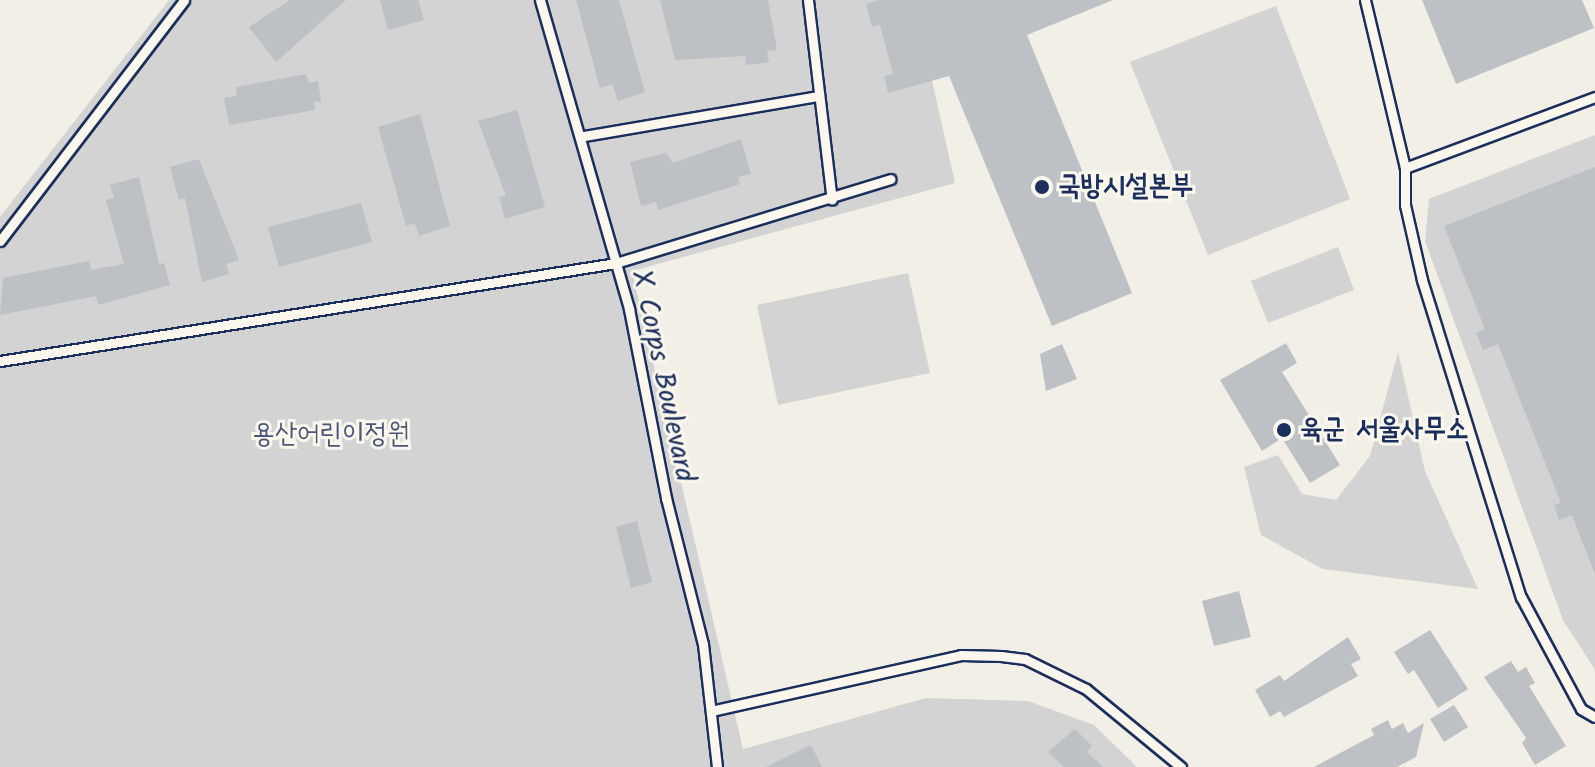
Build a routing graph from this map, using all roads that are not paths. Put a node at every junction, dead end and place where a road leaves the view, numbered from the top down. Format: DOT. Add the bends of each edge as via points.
graph roads {
  1 [pos="184,0"];
  2 [pos="540,0"];
  3 [pos="808,0"];
  4 [pos="1365,0"];
  5 [pos="819,96"];
  6 [pos="1595,97"];
  7 [pos="584,136"];
  8 [pos="1405,168"];
  9 [pos="890,179"];
  10 [pos="832,200"];
  11 [pos="0,241"];
  12 [pos="616,263"];
  13 [pos="0,361"];
  14 [pos="711,711"];
  15 [pos="1595,717"];
  16 [pos="717,767"];
  17 [pos="1181,767"];
  1 -- 11 [label="lane"];
  2 -- 7 [label="lane, X Corps Boulevard"];
  3 -- 5 [label="lane"];
  4 -- 8 [label="lane"];
  5 -- 7 [label="lane"];
  5 -- 10 [label="lane"];
  6 -- 8 [label="lane"];
  7 -- 12 [label="lane, X Corps Boulevard"];
  8 -- 15 [label="lane" via="1405,205 1422,280 1525,608 1581,709"];
  9 -- 10 [label="lane"];
  10 -- 12 [label="lane"];
  12 -- 13 [label="lane"];
  12 -- 14 [label="lane, X Corps Boulevard" via="703,644"];
  14 -- 16 [label="lane, X Corps Boulevard"];
  14 -- 17 [label="lane" via="961,655 1001,656 1025,659 1086,689"];
}
